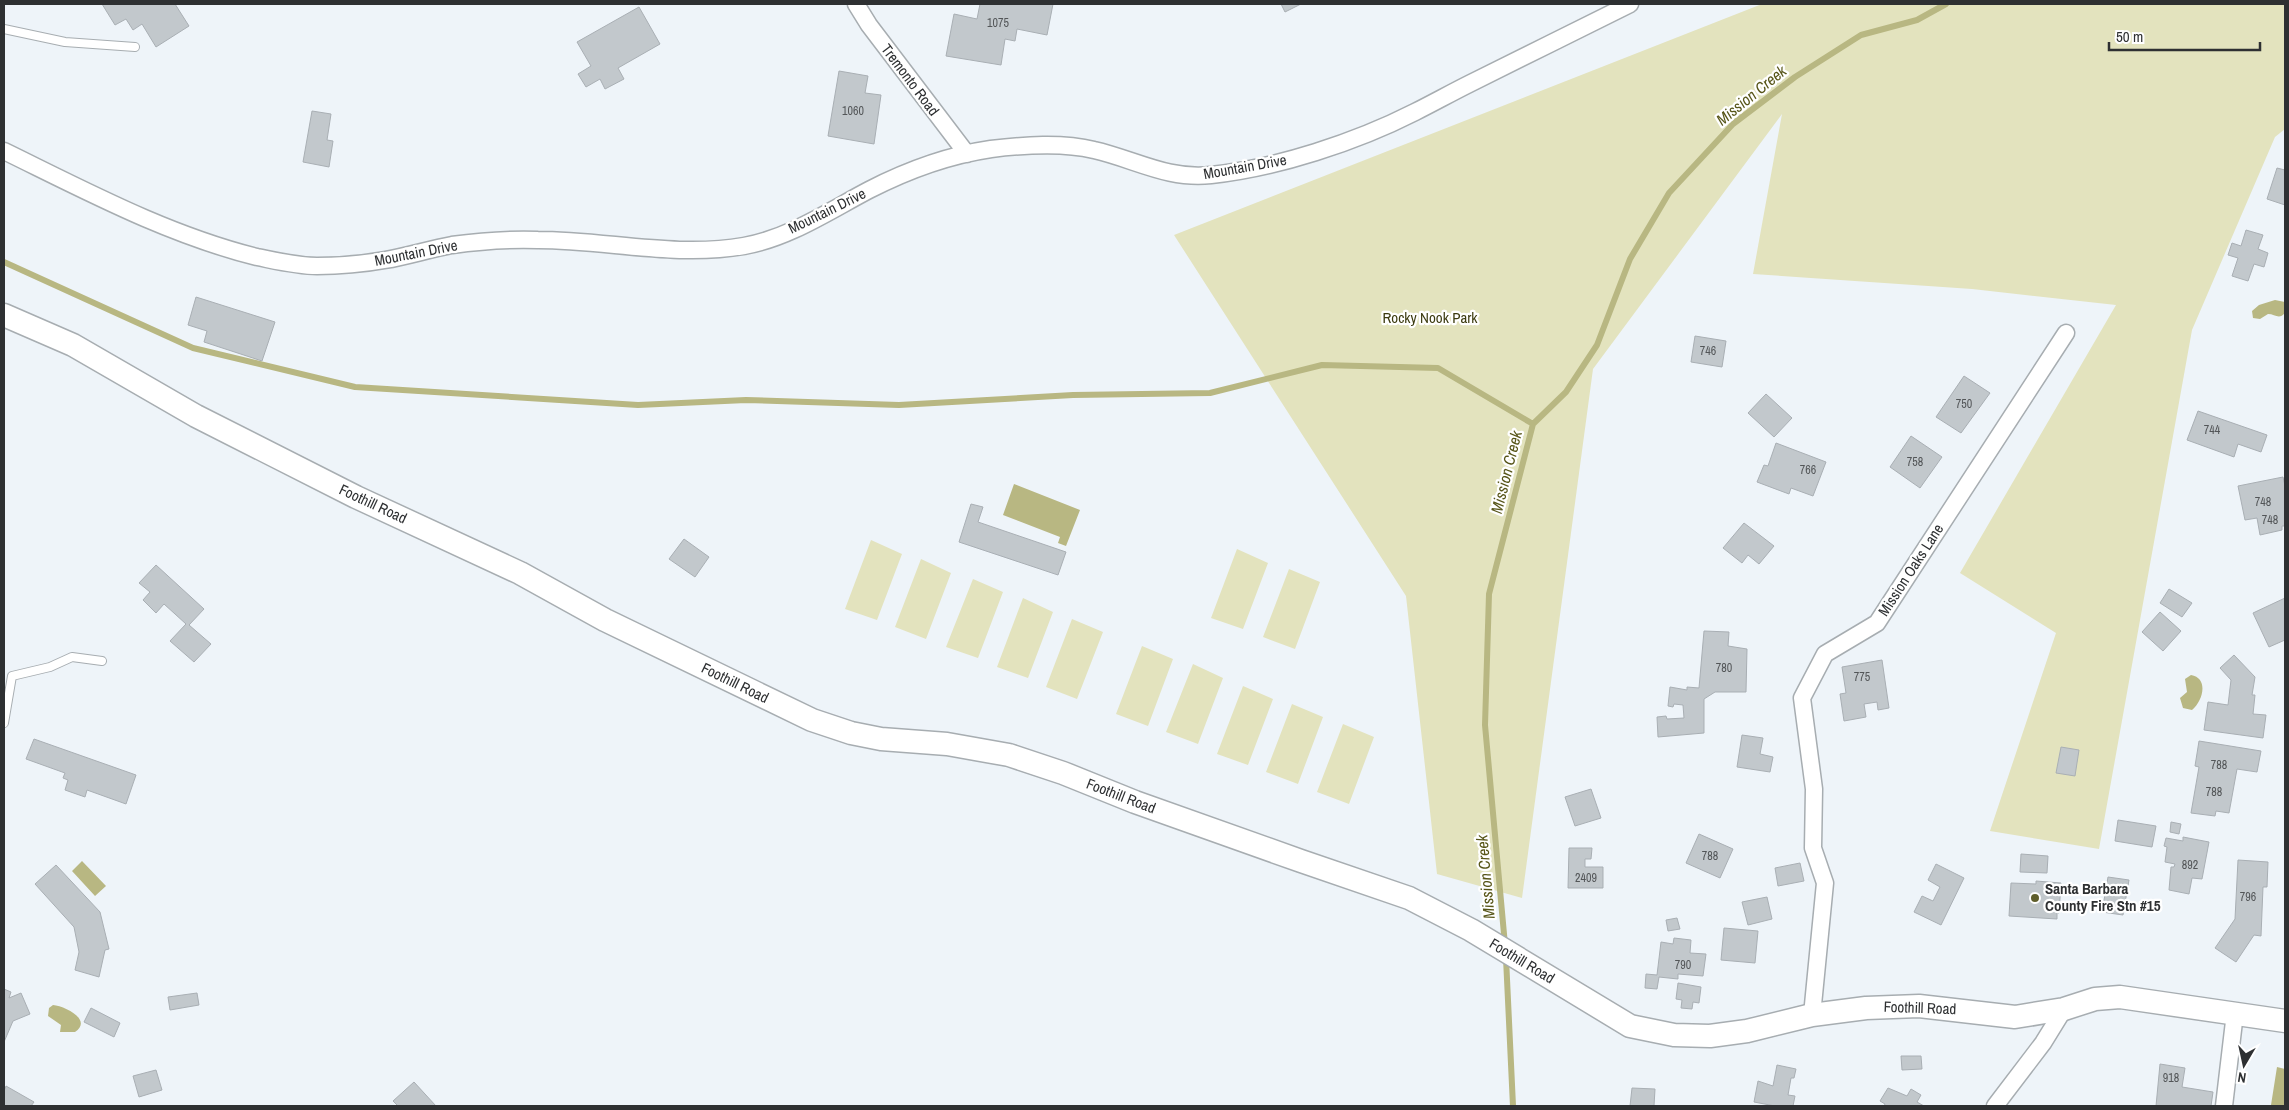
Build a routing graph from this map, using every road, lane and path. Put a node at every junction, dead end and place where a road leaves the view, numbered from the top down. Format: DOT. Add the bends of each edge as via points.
graph roads {
  1 [pos="856,4"];
  2 [pos="1630,4"];
  3 [pos="4,29"];
  4 [pos="135,47"];
  5 [pos="4,151"];
  6 [pos="967,154"];
  7 [pos="4,315"];
  8 [pos="2066,333"];
  9 [pos="102,661"];
  10 [pos="4,723"];
  11 [pos="2064,1009"];
  12 [pos="2235,1013"];
  13 [pos="1812,1015"];
  14 [pos="2285,1021"];
  15 [pos="1995,1106"];
  16 [pos="2224,1106"];
  1 -- 6 [label="street, Tremonto Road"];
  2 -- 6 [label="street, Mountain Drive" via="1414,113 1316,152 1260,166 1210,175 1180,176 1092,149 1023,146"];
  3 -- 4 [label="lane" via="64,42"];
  5 -- 6 [label="street, Mountain Drive" via="181,233 226,249 278,262 312,266 386,260 494,240 541,240 659,249 703,250 746,246 804,225 869,190 911,172"];
  7 -- 13 [label="main road, Foothill Road" via="72,345 196,416 356,497 512,569 605,620 812,720 881,739 947,744 1009,755 1409,898 1471,930 1630,1026 1674,1036 1710,1036 1747,1031"];
  8 -- 13 [label="street, Mission Oaks Lane" via="1877,622 1825,654 1802,698 1814,789 1813,848 1825,883"];
  9 -- 10 [label="lane" via="72,657 50,667 12,676"];
  11 -- 12 [label="main road, Foothill Road" via="2095,999 2120,997"];
  11 -- 13 [label="main road, Foothill Road" via="2015,1017 1919,1006"];
  11 -- 15 [label="street" via="2043,1043"];
  12 -- 14 [label="main road, Foothill Road"];
  12 -- 16 [label="street"];
}
